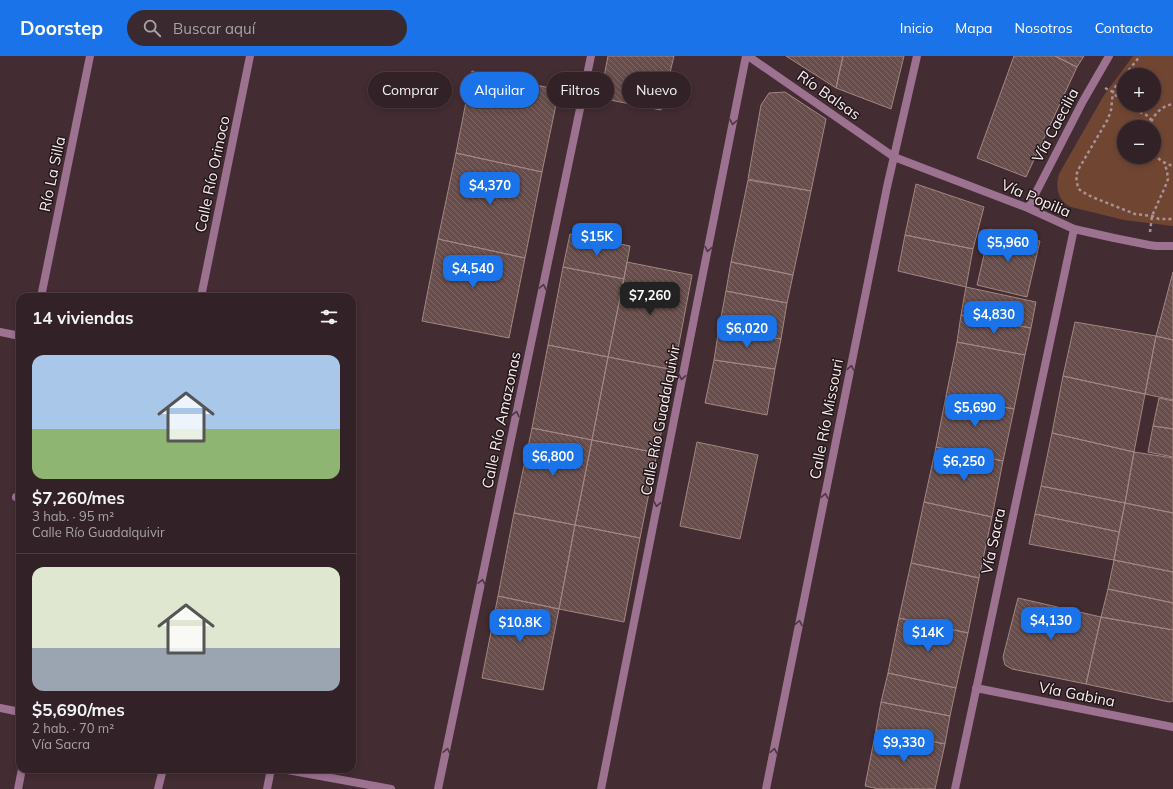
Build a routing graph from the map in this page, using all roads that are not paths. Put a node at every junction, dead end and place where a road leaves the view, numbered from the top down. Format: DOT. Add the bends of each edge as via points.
graph roads {
  1 [pos="90,56"];
  2 [pos="250,56"];
  3 [pos="591,56"];
  4 [pos="747,56"];
  5 [pos="917,56"];
  6 [pos="1109,56"];
  7 [pos="894,157"];
  8 [pos="1028,208"];
  9 [pos="1074,229"];
  10 [pos="1173,246"];
  11 [pos="42,293"];
  12 [pos="202,293"];
  13 [pos="0,332"];
  14 [pos="16,335"];
  15 [pos="976,688"];
  16 [pos="0,708"];
  17 [pos="16,711"];
  18 [pos="1173,727"];
  19 [pos="21,773"];
  20 [pos="162,773"];
  21 [pos="270,773"];
  22 [pos="304,773"];
  23 [pos="18,789"];
  24 [pos="158,789"];
  25 [pos="267,789"];
  26 [pos="392,789"];
  27 [pos="438,789"];
  28 [pos="601,789"];
  29 [pos="766,789"];
  30 [pos="955,789"];
  1 -- 11 [label="street, Río La Silla"];
  2 -- 12 [label="street, Calle Río Orinoco"];
  27 -- 3 [label="street, Calle Río Amazonas, one-way"];
  4 -- 7 [label="street, Río Balsas"];
  4 -- 28 [label="street, Calle Río Guadalquivir, one-way"];
  5 -- 7 [label="street, Calle Río Missouri"];
  6 -- 8 [label="street, Vía Caecilia"];
  7 -- 8 [label="street, Vía Popilia"];
  29 -- 7 [label="street, Calle Río Missouri, one-way"];
  8 -- 9 [label="street, Vía Popilia"];
  9 -- 10 [label="street, Vía Popilia" via="1149,245"];
  9 -- 15 [label="street, Vía Sacra"];
  13 -- 14 [label="street"];
  15 -- 18 [label="street, Vía Gabina"];
  15 -- 30 [label="street, Vía Sacra"];
  16 -- 17 [label="street"];
  19 -- 23 [label="street"];
  20 -- 24 [label="street"];
  21 -- 25 [label="street"];
  22 -- 26 [label="street"];
}
